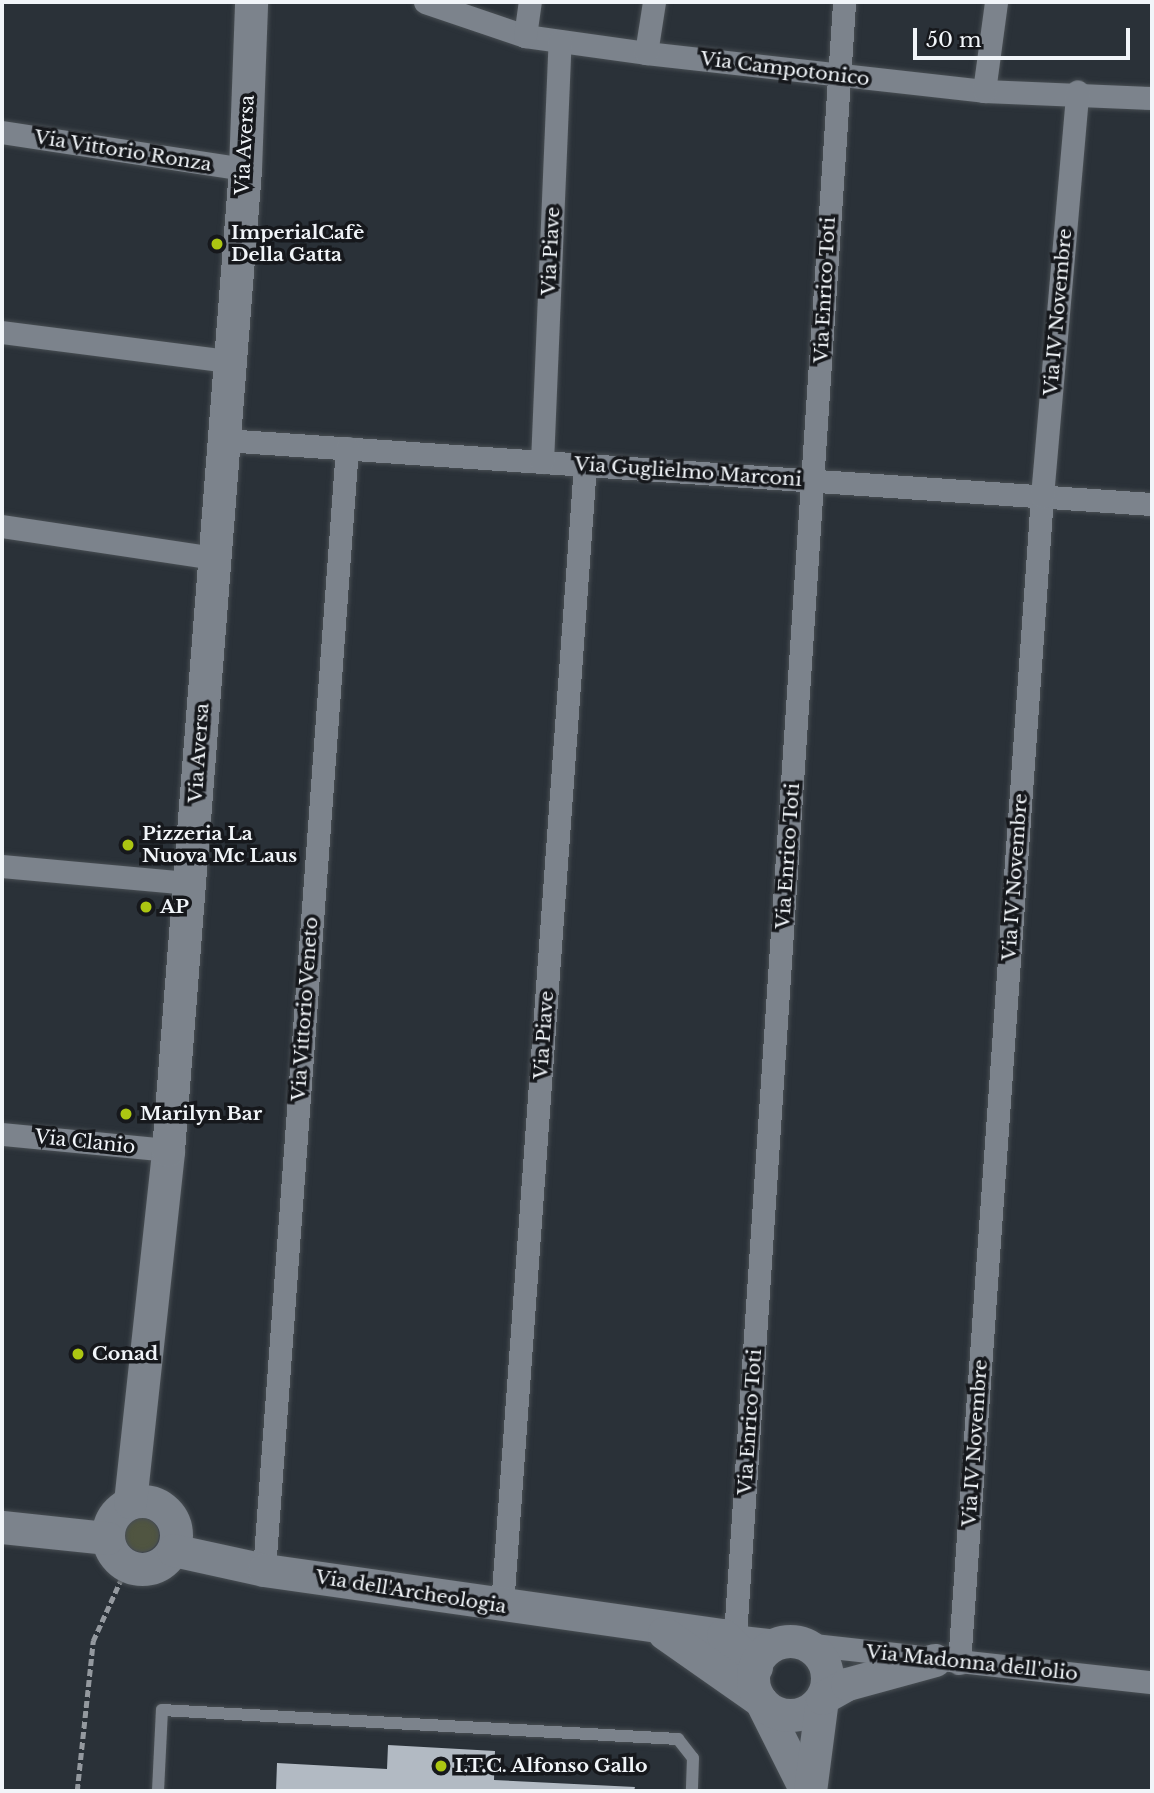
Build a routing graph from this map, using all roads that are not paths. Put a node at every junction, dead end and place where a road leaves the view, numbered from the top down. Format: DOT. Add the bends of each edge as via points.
graph roads {
  1 [pos="251,2"];
  2 [pos="425,2"];
  3 [pos="530,2"];
  4 [pos="654,2"];
  5 [pos="844,2"];
  6 [pos="996,2"];
  7 [pos="525,36"];
  8 [pos="561,41"];
  9 [pos="646,53"];
  10 [pos="836,76"];
  11 [pos="984,90"];
  12 [pos="1077,92"];
  13 [pos="1152,97"];
  14 [pos="2,132"];
  15 [pos="245,169"];
  16 [pos="2,331"];
  17 [pos="229,361"];
  18 [pos="224,440"];
  19 [pos="347,449"];
  20 [pos="542,462"];
  21 [pos="585,465"];
  22 [pos="816,480"];
  23 [pos="1042,496"];
  24 [pos="1152,503"];
  25 [pos="2,526"];
  26 [pos="214,558"];
  27 [pos="2,866"];
  28 [pos="189,883"];
  29 [pos="2,1133"];
  30 [pos="168,1150"];
  31 [pos="130,1502"];
  32 [pos="2,1527"];
  33 [pos="107,1538"];
  34 [pos="173,1550"];
  35 [pos="264,1570"];
  36 [pos="502,1606"];
  37 [pos="650,1625"];
  38 [pos="729,1635"];
  39 [pos="793,1641"];
  40 [pos="947,1662"];
  41 [pos="755,1667"];
  42 [pos="1152,1682"];
  43 [pos="822,1698"];
  44 [pos="761,1701"];
  45 [pos="158,1791"];
  46 [pos="692,1791"];
  47 [pos="808,1791"];
  1 -- 15 [label="street, Via Aversa"];
  2 -- 7 [label="street, Via Campotonico"];
  3 -- 7 [label="street"];
  4 -- 9 [label="street"];
  5 -- 10 [label="street, Via Enrico Toti"];
  6 -- 11 [label="street"];
  7 -- 8 [label="street, Via Campotonico"];
  8 -- 9 [label="street, Via Campotonico"];
  8 -- 20 [label="street, Via Piave"];
  9 -- 10 [label="street, Via Campotonico"];
  10 -- 11 [label="street, Via Campotonico"];
  10 -- 22 [label="street, Via Enrico Toti"];
  11 -- 12 [label="street, Via Campotonico"];
  12 -- 13 [label="street, Via Campotonico"];
  12 -- 23 [label="street, Via IV Novembre"];
  14 -- 15 [label="street, Via Vittorio Ronza"];
  15 -- 17 [label="street, Via Aversa"];
  16 -- 17 [label="street"];
  17 -- 18 [label="street, Via Aversa"];
  18 -- 19 [label="street, Via Guglielmo Marconi"];
  18 -- 26 [label="street, Via Aversa"];
  19 -- 20 [label="street, Via Guglielmo Marconi"];
  19 -- 35 [label="street, Via Vittorio Veneto"];
  20 -- 21 [label="street, Via Guglielmo Marconi"];
  21 -- 22 [label="street, Via Guglielmo Marconi"];
  21 -- 36 [label="street, Via Piave"];
  22 -- 23 [label="street, Via Guglielmo Marconi"];
  22 -- 38 [label="street, Via Enrico Toti"];
  23 -- 24 [label="street, Via Guglielmo Marconi"];
  23 -- 40 [label="street, Via IV Novembre"];
  25 -- 26 [label="street"];
  26 -- 28 [label="street, Via Aversa"];
  27 -- 28 [label="street"];
  28 -- 30 [label="street, Via Aversa"];
  29 -- 30 [label="street, Via Clanio"];
  30 -- 31 [label="street, Via Aversa"];
  31 -- 33 [label="street" via="113,1516"];
  31 -- 34 [label="street" via="157,1503 168,1512 176,1537"];
  32 -- 33 [label="street"];
  33 -- 34 [label="street" via="110,1550 127,1566 148,1569 167,1559"];
  34 -- 35 [label="street, Via dell'Archeologia"];
  35 -- 36 [label="street, Via dell'Archeologia"];
  36 -- 37 [label="street, Via dell'Archeologia"];
  37 -- 38 [label="street, Via dell'Archeologia"];
  37 -- 44 [label="street, Via dell'Archeologia" via="720,1668"];
  38 -- 39 [label="street, Via Madonna dell'olio"];
  38 -- 41 [label="street"];
  39 -- 40 [label="street, Via Madonna dell'olio"];
  39 -- 41 [label="street" via="771,1647"];
  39 -- 43 [label="street" via="816,1651 823,1660 827,1674"];
  40 -- 42 [label="street, Via Madonna dell'olio"];
  40 -- 43 [label="street" via="847,1684"];
  41 -- 44 [label="street" via="753,1682"];
  43 -- 44 [label="street" via="812,1708 788,1715"];
  43 -- 47 [label="street"];
  44 -- 47 [label="street, Via dell'Archeologia"];
  45 -- 46 [label="lane" via="162,1710 678,1739 694,1758"];
}
